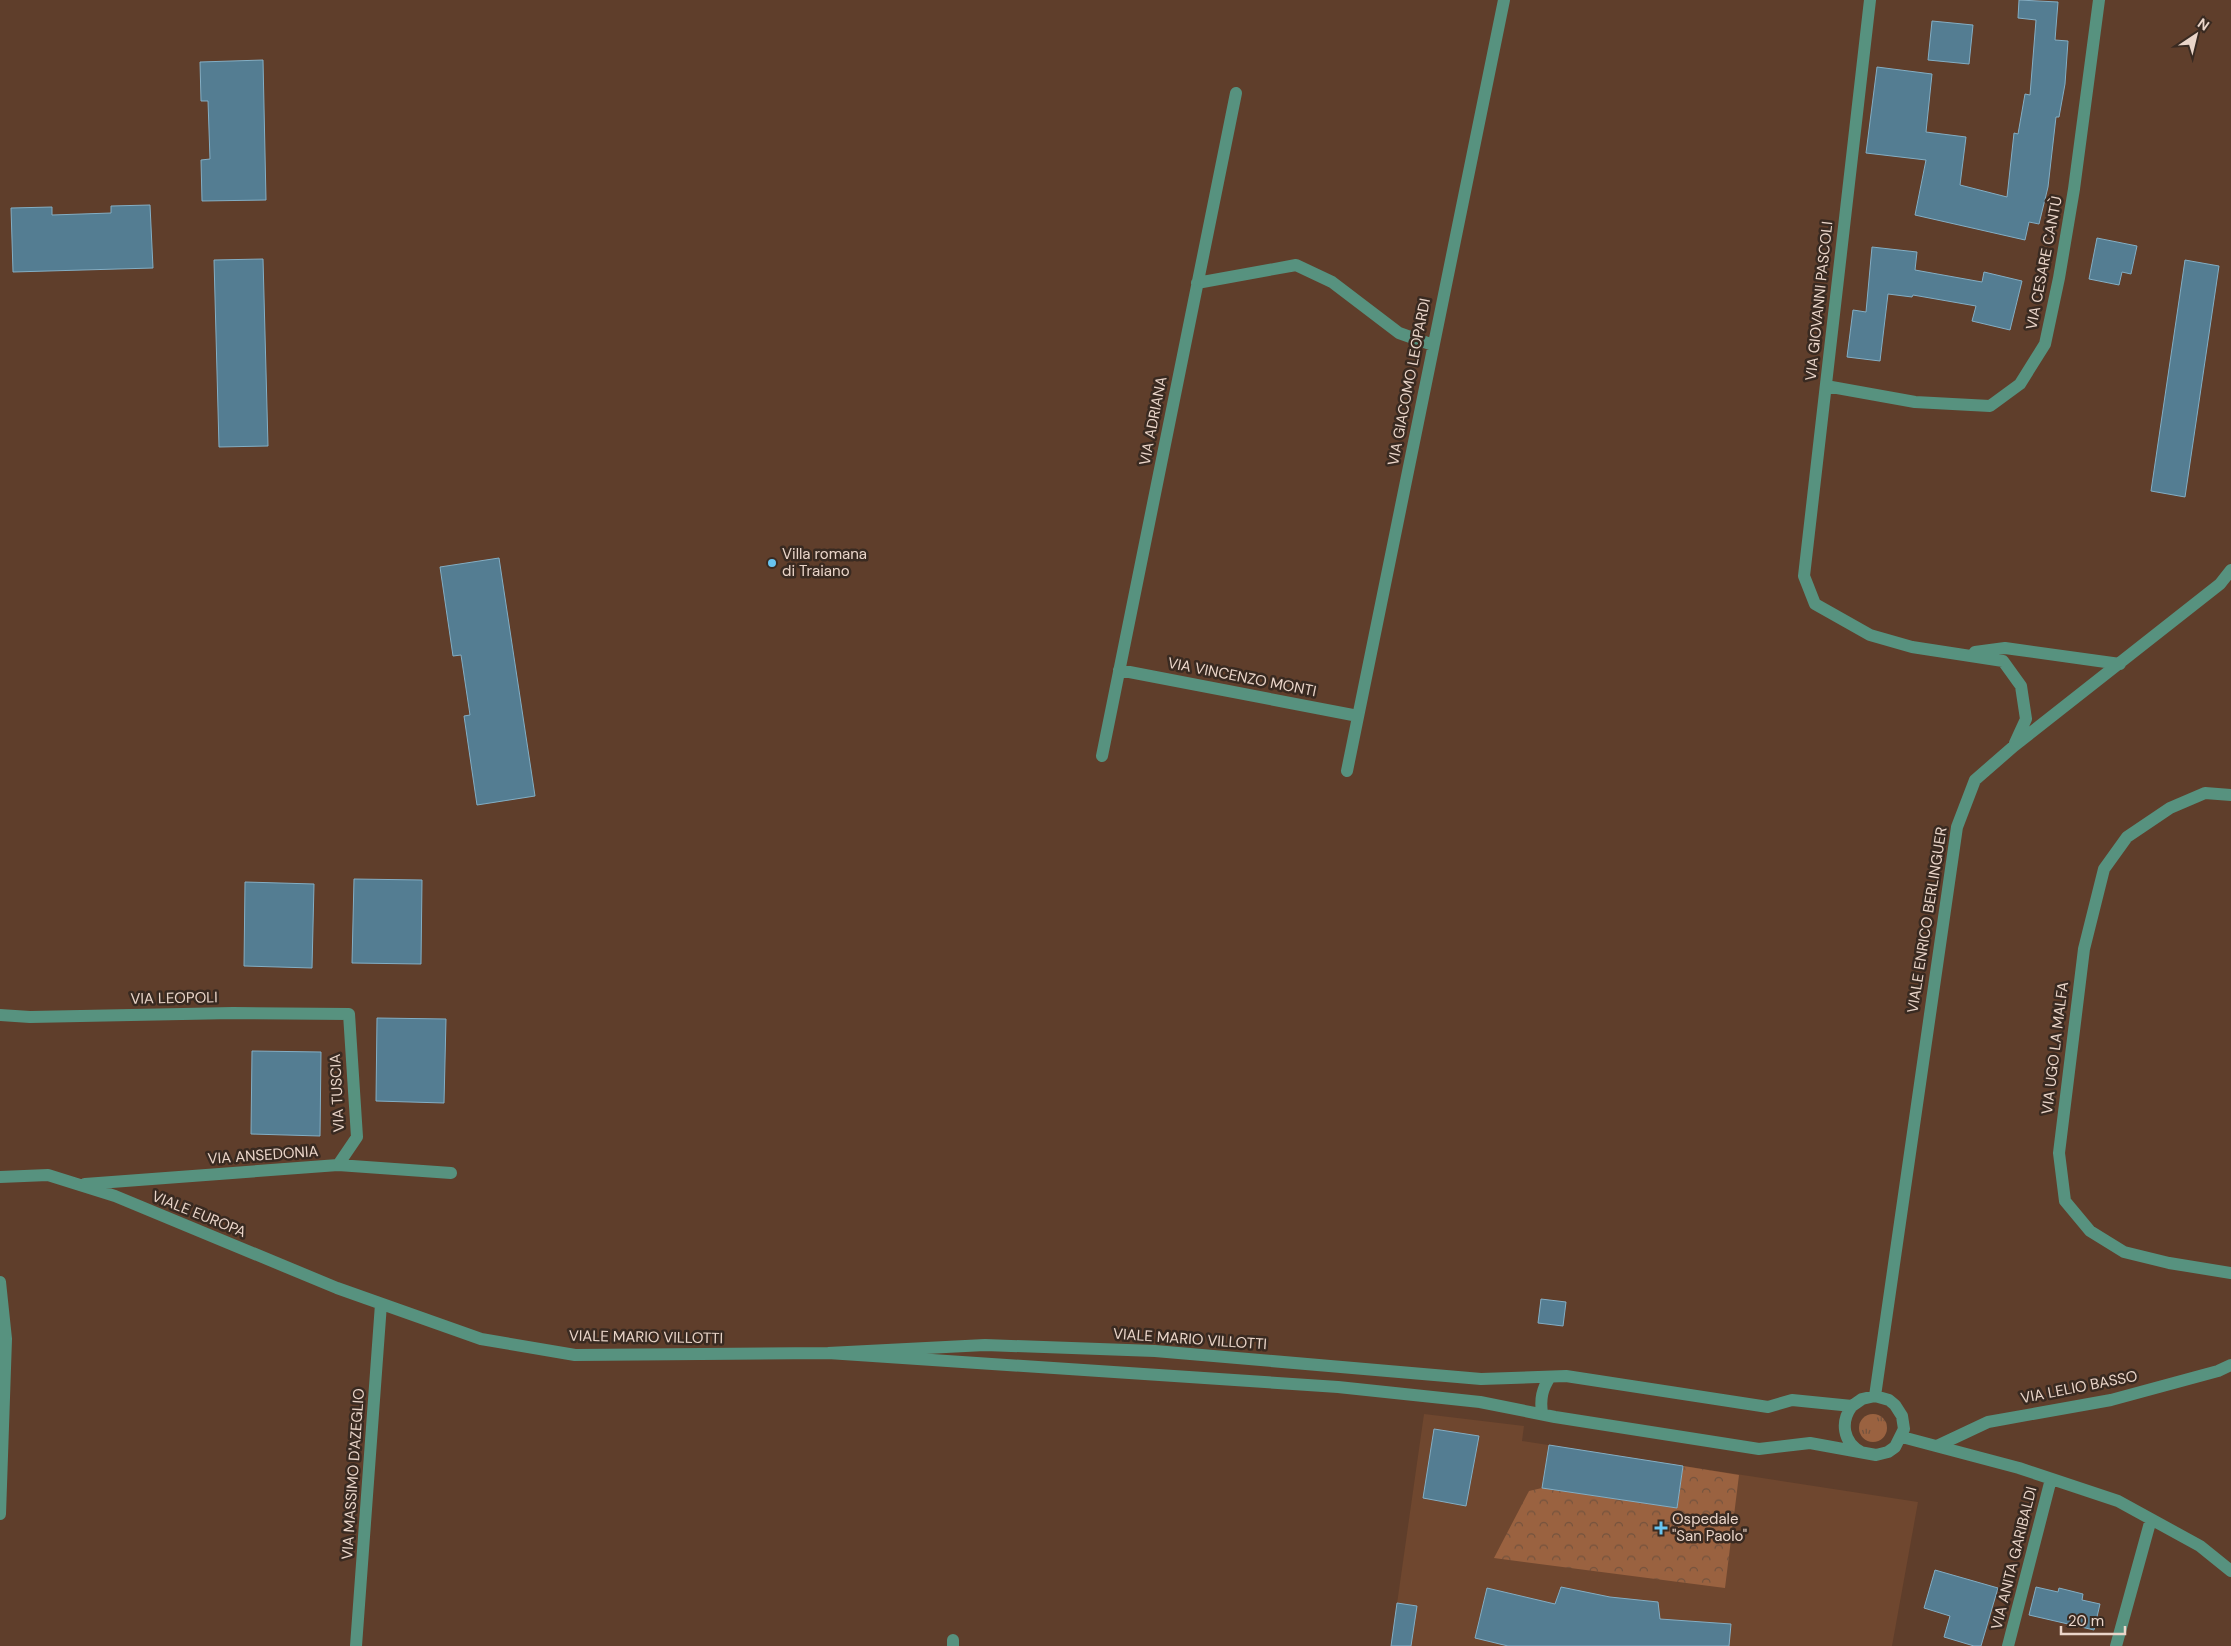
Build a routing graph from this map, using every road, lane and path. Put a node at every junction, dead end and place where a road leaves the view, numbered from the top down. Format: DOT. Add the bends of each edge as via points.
graph roads {
  1 [pos="1504,0"];
  2 [pos="1870,0"];
  3 [pos="2099,0"];
  4 [pos="1236,93"];
  5 [pos="1197,283"];
  6 [pos="1433,344"];
  7 [pos="1826,386"];
  8 [pos="2231,570"];
  9 [pos="1963,654"];
  10 [pos="2120,664"];
  11 [pos="1119,670"];
  12 [pos="1358,716"];
  13 [pos="2014,746"];
  14 [pos="1102,756"];
  15 [pos="1347,771"];
  16 [pos="2231,795"];
  17 [pos="349,1014"];
  18 [pos="0,1015"];
  19 [pos="338,1166"];
  20 [pos="450,1173"];
  21 [pos="0,1177"];
  22 [pos="78,1185"];
  23 [pos="2231,1273"];
  24 [pos="0,1282"];
  25 [pos="381,1304"];
  26 [pos="828,1353"];
  27 [pos="2231,1365"];
  28 [pos="1550,1377"];
  29 [pos="1875,1396"];
  30 [pos="1852,1406"];
  31 [pos="1542,1413"];
  32 [pos="1902,1437"];
  33 [pos="1937,1446"];
  34 [pos="1863,1453"];
  35 [pos="2051,1479"];
  36 [pos="0,1514"];
  37 [pos="2151,1519"];
  38 [pos="2231,1571"];
  39 [pos="356,1646"];
  40 [pos="2008,1646"];
  41 [pos="2116,1646"];
  1 -- 6 [label="street, VIA GIACOMO LEOPARDI"];
  2 -- 7 [label="street, VIA GIOVANNI PASCOLI"];
  3 -- 7 [label="street, VIA CESARE CANTÙ" via="2059,278 2045,344 2020,384 1990,406 1915,402"];
  4 -- 5 [label="street, VIA ADRIANA"];
  5 -- 6 [label="street" via="1296,266 1332,282 1399,333"];
  5 -- 11 [label="street, VIA ADRIANA"];
  6 -- 12 [label="street, VIA GIACOMO LEOPARDI"];
  7 -- 9 [label="street, VIA GIOVANNI PASCOLI" via="1804,576 1815,604 1870,635 1912,647"];
  8 -- 10 [label="street, VIALE ENRICO BERLINGUER" via="2220,584"];
  9 -- 10 [label="street" via="2005,648"];
  9 -- 13 [label="street" via="2003,660 2021,686 2026,719"];
  10 -- 13 [label="street, VIALE ENRICO BERLINGUER"];
  11 -- 12 [label="street, VIA VINCENZO MONTI"];
  11 -- 14 [label="street, VIA ADRIANA"];
  12 -- 15 [label="street, VIA GIACOMO LEOPARDI"];
  13 -- 29 [label="street, VIALE ENRICO BERLINGUER" via="1975,780 1957,827"];
  16 -- 23 [label="street, VIA UGO LA MALFA" via="2205,793 2170,808 2127,837 2104,869 2084,949 2059,1153 2065,1201 2090,1230 2124,1252"];
  17 -- 18 [label="street, VIA LEOPOLI"];
  17 -- 19 [label="street, VIA TUSCIA" via="356,1137"];
  19 -- 20 [label="street, VIA ANSEDONIA"];
  19 -- 22 [label="street, VIA ANSEDONIA"];
  21 -- 22 [label="street, VIALE EUROPA" via="48,1175"];
  22 -- 25 [label="street, VIALE EUROPA" via="115,1196"];
  24 -- 36 [label="street" via="6,1339"];
  25 -- 26 [label="street, VIALE MARIO VILLOTTI" via="481,1339 575,1355"];
  25 -- 39 [label="street, VIA MASSIMO D'AZEGLIO"];
  26 -- 28 [label="street, VIALE MARIO VILLOTTI" via="985,1345 1155,1351 1481,1379"];
  26 -- 31 [label="street, VIALE MARIO VILLOTTI" via="1338,1387 1480,1402"];
  27 -- 33 [label="street, VIA LELIO BASSO" via="2111,1400 1988,1422"];
  28 -- 30 [label="street, VIALE MARIO VILLOTTI" via="1566,1376 1768,1407 1792,1400"];
  28 -- 31 [label="street" via="1543,1388"];
  29 -- 30 [label="street" via="1862,1398"];
  29 -- 32 [label="street" via="1889,1400 1900,1411 1904,1421"];
  30 -- 34 [label="street" via="1846,1417 1845,1432 1852,1445"];
  31 -- 34 [label="street, VIALE MARIO VILLOTTI" via="1759,1449 1810,1443"];
  32 -- 33 [label="street"];
  32 -- 34 [label="street" via="1888,1452 1876,1455"];
  33 -- 35 [label="street"];
  35 -- 37 [label="street" via="2118,1501"];
  35 -- 40 [label="street, VIA ANITA GARIBALDI"];
  37 -- 38 [label="street" via="2200,1546"];
  37 -- 41 [label="street"];
}
